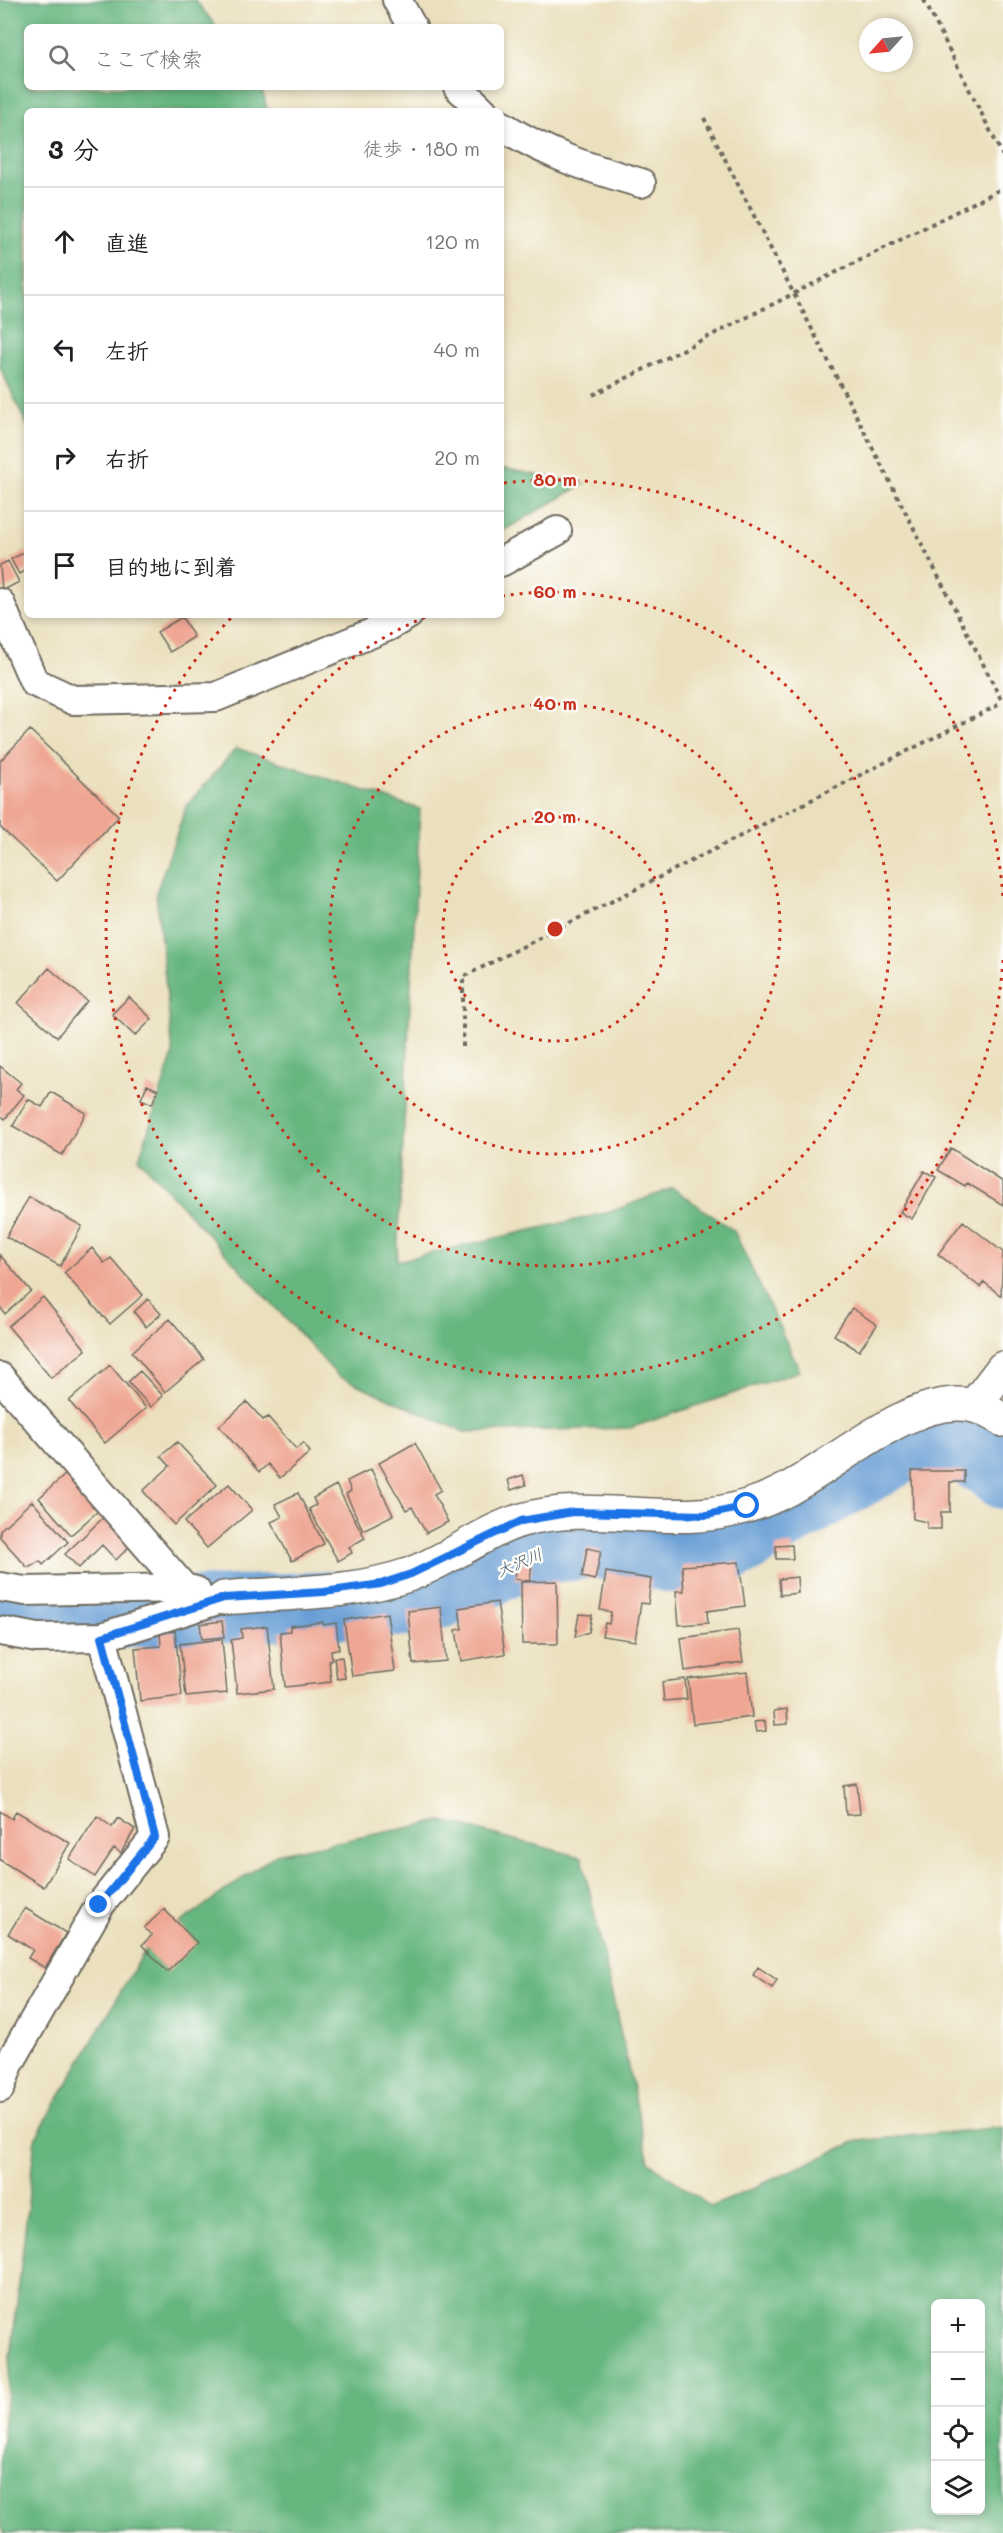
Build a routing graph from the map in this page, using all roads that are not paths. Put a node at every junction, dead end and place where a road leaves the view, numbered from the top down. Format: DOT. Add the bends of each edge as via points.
graph roads {
  1 [pos="397,0"];
  2 [pos="410,24"];
  3 [pos="461,90"];
  4 [pos="480,108"];
  5 [pos="504,127"];
  6 [pos="641,183"];
  7 [pos="557,531"];
  8 [pos="504,560"];
  9 [pos="0,603"];
  10 [pos="403,618"];
  11 [pos="1003,1368"];
  12 [pos="0,1377"];
  13 [pos="989,1413"];
  14 [pos="0,1587"];
  15 [pos="184,1588"];
  16 [pos="224,1598"];
  17 [pos="0,1631"];
  18 [pos="102,1637"];
  19 [pos="3,2071"];
  1 -- 2 [label="street"];
  3 -- 4 [label="street"];
  5 -- 6 [label="street" via="530,145 569,162"];
  7 -- 8 [label="street"];
  9 -- 10 [label="street" via="34,682 73,700 216,697"];
  11 -- 13 [label="street"];
  12 -- 15 [label="street"];
  13 -- 16 [label="street" via="948,1405 916,1413 798,1484 747,1506 707,1515 573,1512 521,1521 411,1574 381,1584"];
  14 -- 15 [label="street" via="79,1592"];
  15 -- 16 [label="street"];
  16 -- 18 [label="street"];
  17 -- 18 [label="street" via="37,1638"];
  18 -- 19 [label="street" via="155,1837 99,1905"];
}
